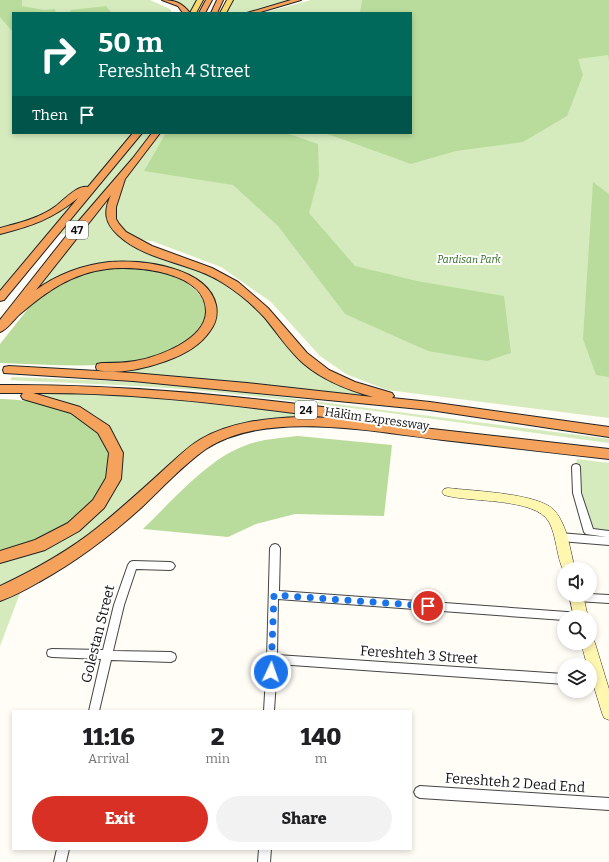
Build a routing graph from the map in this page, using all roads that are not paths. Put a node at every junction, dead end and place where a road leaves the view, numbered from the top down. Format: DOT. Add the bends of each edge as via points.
graph roads {
  1 [pos="165,0"];
  2 [pos="200,0"];
  3 [pos="209,0"];
  4 [pos="220,0"];
  5 [pos="230,0"];
  6 [pos="298,0"];
  7 [pos="186,12"];
  8 [pos="194,12"];
  9 [pos="203,12"];
  10 [pos="214,12"];
  11 [pos="224,12"];
  12 [pos="254,12"];
  13 [pos="137,134"];
  14 [pos="155,134"];
  15 [pos="100,179"];
  16 [pos="120,179"];
  17 [pos="0,230"];
  18 [pos="0,298"];
  19 [pos="4,323"];
  20 [pos="4,370"];
  21 [pos="0,390"];
  22 [pos="430,406"];
  23 [pos="609,432"];
  24 [pos="609,454"];
  25 [pos="576,467"];
  26 [pos="448,492"];
  27 [pos="609,534"];
  28 [pos="560,537"];
  29 [pos="609,541"];
  30 [pos="275,548"];
  31 [pos="0,557"];
  32 [pos="567,562"];
  33 [pos="170,566"];
  34 [pos="0,594"];
  35 [pos="274,595"];
  36 [pos="597,598"];
  37 [pos="609,599"];
  38 [pos="557,615"];
  39 [pos="52,653"];
  40 [pos="107,655"];
  41 [pos="171,657"];
  42 [pos="272,659"];
  43 [pos="557,679"];
  44 [pos="597,686"];
  45 [pos="94,710"];
  46 [pos="269,710"];
  47 [pos="609,713"];
  48 [pos="420,792"];
  49 [pos="609,804"];
  50 [pos="63,850"];
  51 [pos="265,850"];
  52 [pos="60,862"];
  53 [pos="264,862"];
  1 -- 7 [label="highway" via="180,6"];
  2 -- 8 [label="main road"];
  3 -- 9 [label="highway"];
  4 -- 10 [label="highway"];
  5 -- 11 [label="main road"];
  6 -- 12 [label="highway"];
  13 -- 15 [label="highway, 47"];
  14 -- 16 [label="highway, 47"];
  15 -- 17 [label="highway" via="51,213"];
  15 -- 18 [label="highway, 47"];
  16 -- 19 [label="highway, 47" via="54,257"];
  16 -- 22 [label="highway" via="110,214 114,224 125,236 147,248 199,266 235,285 263,309 301,354 328,375 357,388"];
  19 -- 20 [label="highway" via="61,279 86,270 116,265 151,267 184,277 195,283 207,295 211,311 208,324 199,336 174,354 153,362 119,367"];
  20 -- 22 [label="highway, Hakim Expressway / 24" via="194,382"];
  21 -- 24 [label="highway, Hakim Expressway / 24" via="93,390 226,400 378,419"];
  21 -- 31 [label="highway" via="59,403 86,414 109,436 116,456 115,474 108,492 83,520 59,537 40,546"];
  22 -- 23 [label="highway, Hakim Expressway / 24"];
  24 -- 34 [label="highway" via="334,423 295,421 257,425 236,430 206,443 70,556"];
  25 -- 27 [label="street" via="576,493 589,532"];
  26 -- 28 [label="street" via="540,506 551,516"];
  28 -- 29 [label="street"];
  28 -- 32 [label="street"];
  30 -- 35 [label="street"];
  33 -- 40 [label="street, Golestan Street" via="133,565 119,605"];
  35 -- 38 [label="street"];
  35 -- 42 [label="street"];
  36 -- 37 [label="street"];
  39 -- 40 [label="street"];
  40 -- 41 [label="street"];
  40 -- 45 [label="street, Golestan Street"];
  42 -- 43 [label="street, Fereshteh 3 Street"];
  42 -- 46 [label="street"];
  44 -- 47 [label="street"];
  48 -- 49 [label="street, Fereshteh 2 Dead End"];
  50 -- 52 [label="street"];
  51 -- 53 [label="street"];
}
